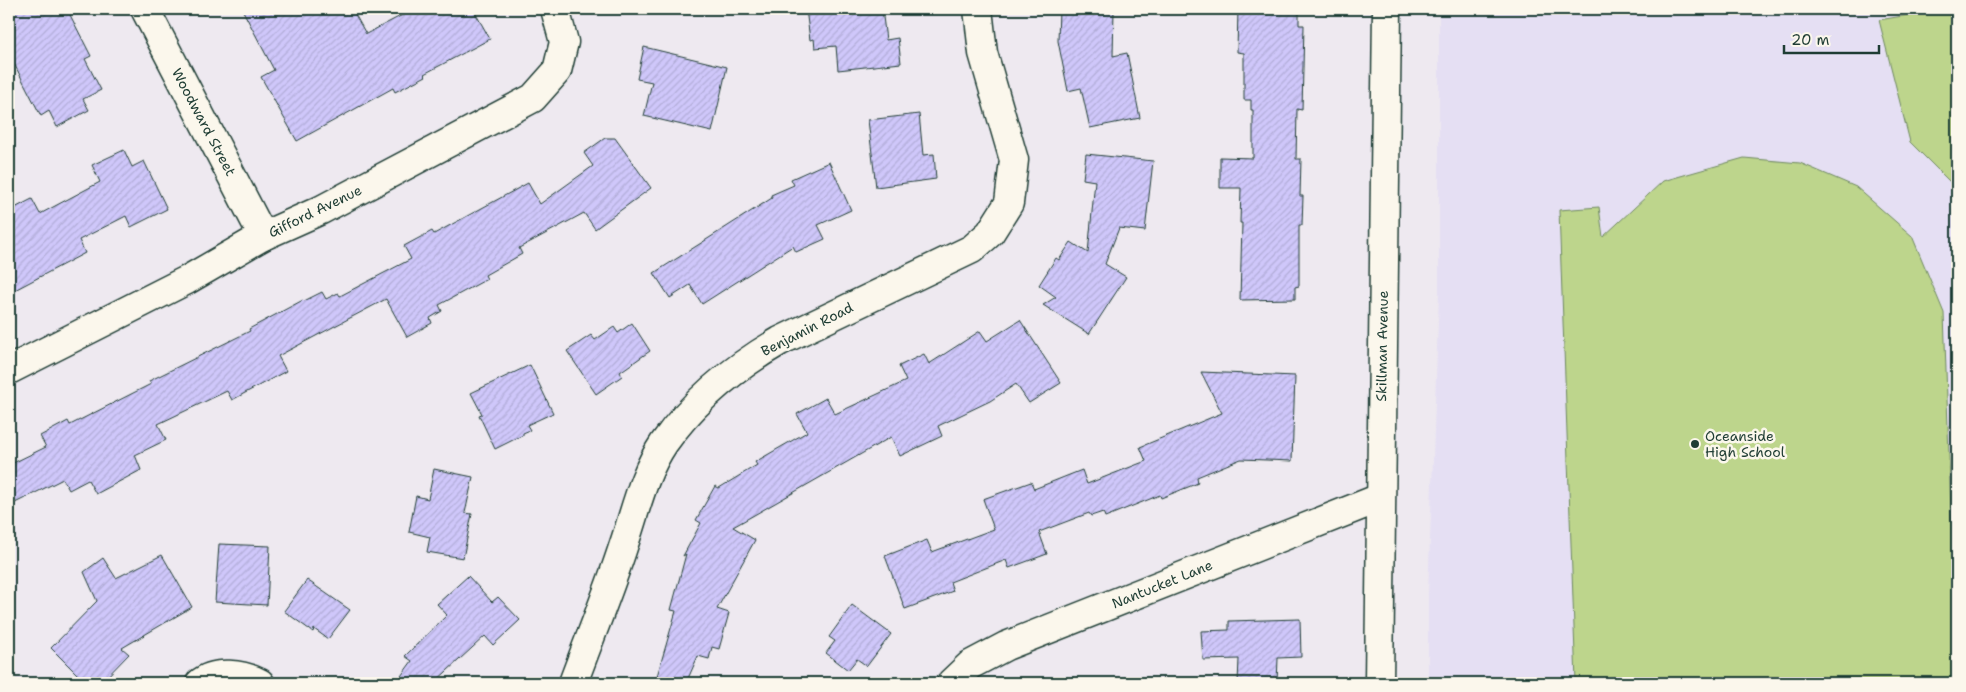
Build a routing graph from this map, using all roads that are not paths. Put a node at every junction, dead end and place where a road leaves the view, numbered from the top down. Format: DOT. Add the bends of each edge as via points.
graph roads {
  1 [pos="144,9"];
  2 [pos="978,9"];
  3 [pos="1387,9"];
  4 [pos="555,10"];
  5 [pos="263,236"];
  6 [pos="9,370"];
  7 [pos="1380,498"];
  8 [pos="200,683"];
  9 [pos="260,683"];
  10 [pos="573,683"];
  11 [pos="951,683"];
  12 [pos="1379,683"];
  1 -- 5 [label="street, Woodward Street"];
  2 -- 10 [label="street, Benjamin Road" via="983,53 1014,160 1009,203 990,233 972,249 780,341 752,358 702,397 664,443 644,478 624,545"];
  3 -- 7 [label="street, Skillman Avenue"];
  4 -- 5 [label="street, Gifford Avenue" via="564,42 557,71 534,98 321,210"];
  5 -- 6 [label="street, Gifford Avenue" via="187,280"];
  7 -- 11 [label="street, Nantucket Lane" via="1006,646 970,665"];
  7 -- 12 [label="street, Skillman Avenue"];
  8 -- 9 [label="street" via="217,675 250,678"];
}
